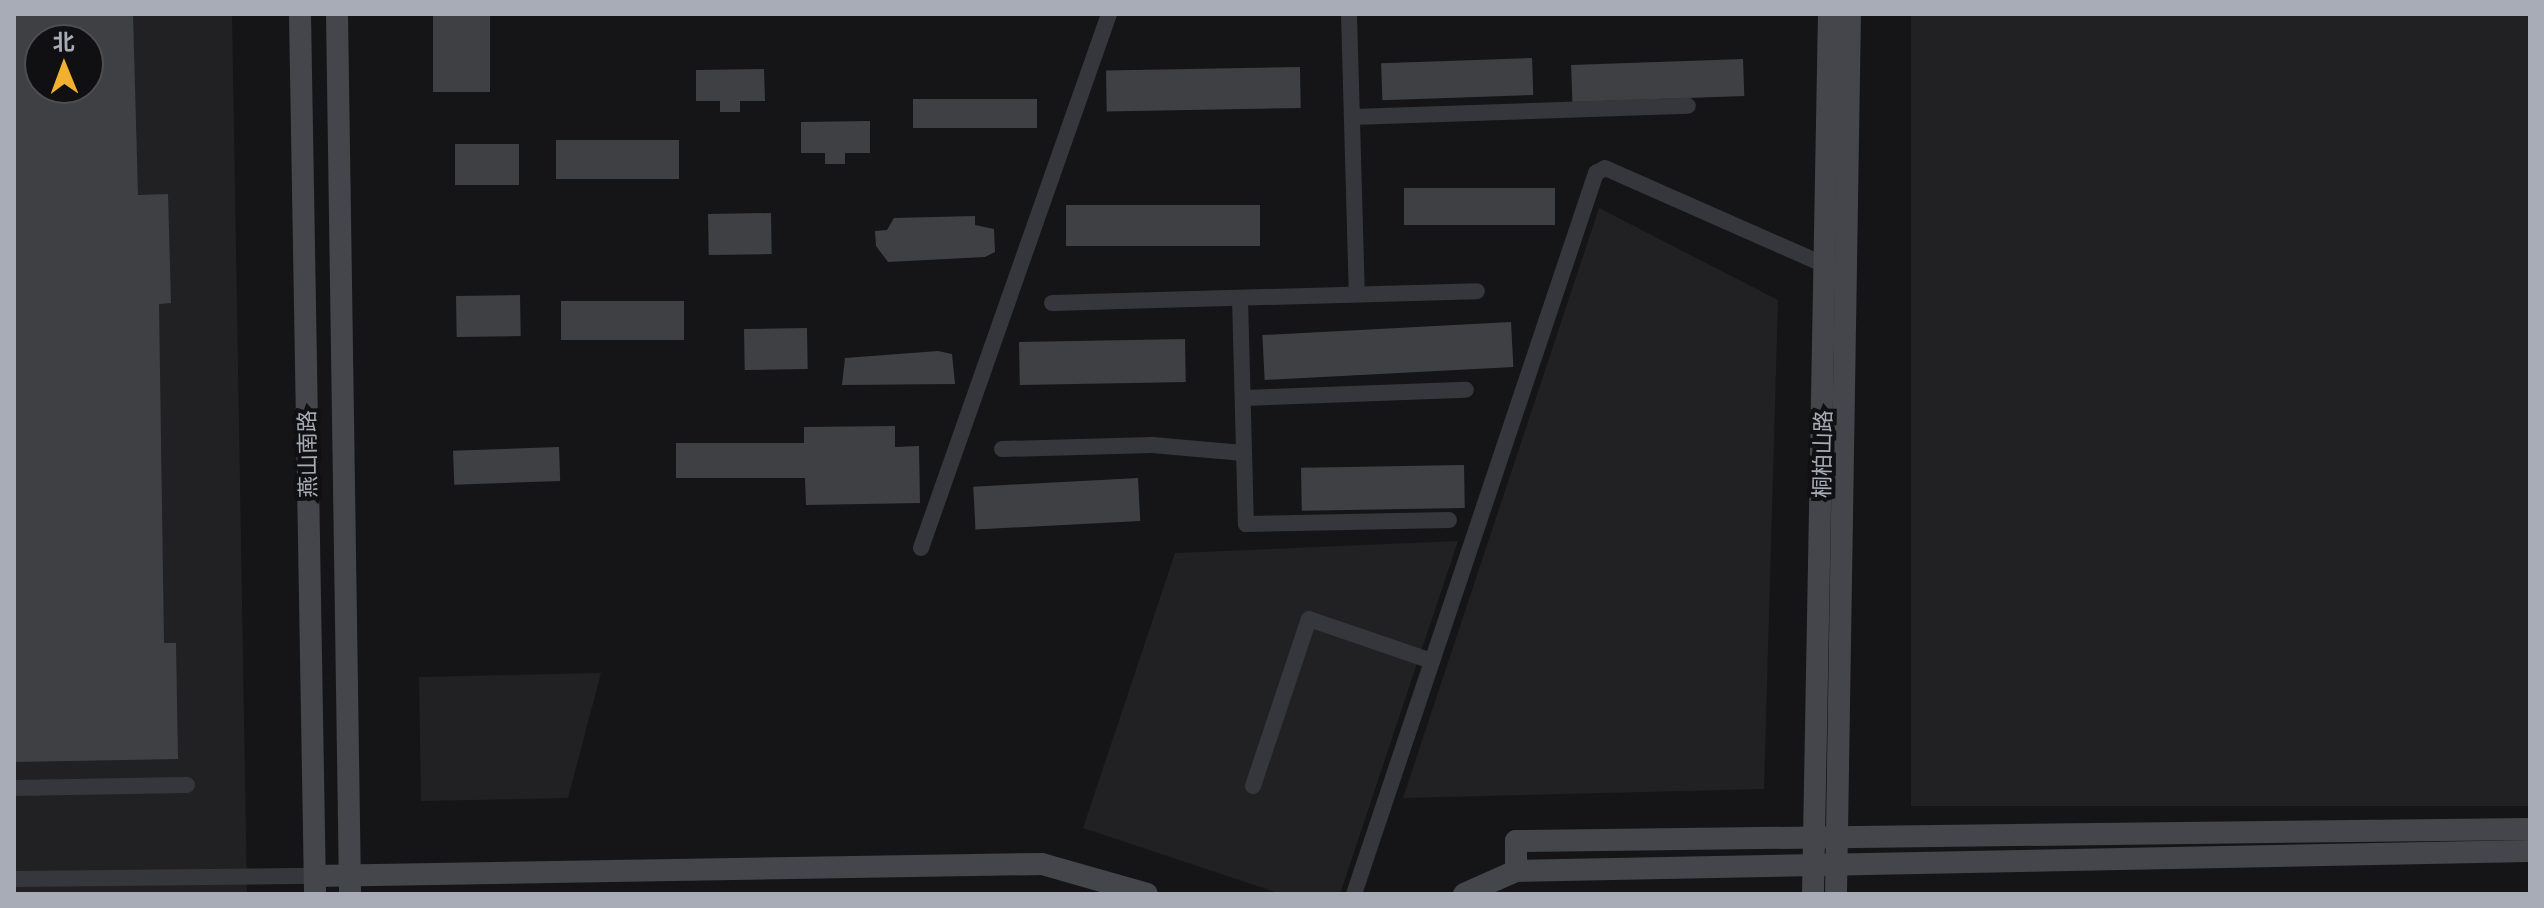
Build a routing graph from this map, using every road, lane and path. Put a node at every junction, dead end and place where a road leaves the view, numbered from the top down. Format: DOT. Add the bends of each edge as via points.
graph roads {
  1 [pos="300,14"];
  2 [pos="337,14"];
  3 [pos="1109,14"];
  4 [pos="1349,14"];
  5 [pos="1829,14"];
  6 [pos="1850,14"];
  7 [pos="1688,106"];
  8 [pos="1352,117"];
  9 [pos="1827,266"];
  10 [pos="1477,291"];
  11 [pos="1357,294"];
  12 [pos="1240,298"];
  13 [pos="1052,303"];
  14 [pos="1466,390"];
  15 [pos="1243,398"];
  16 [pos="1002,449"];
  17 [pos="1244,453"];
  18 [pos="1449,520"];
  19 [pos="921,548"];
  20 [pos="1432,661"];
  21 [pos="187,785"];
  22 [pos="1253,786"];
  23 [pos="14,788"];
  24 [pos="2530,829"];
  25 [pos="1825,837"];
  26 [pos="2530,851"];
  27 [pos="1813,863"];
  28 [pos="1836,863"];
  29 [pos="1516,871"];
  30 [pos="14,879"];
  31 [pos="315,885"];
  32 [pos="350,885"];
  33 [pos="1147,894"];
  34 [pos="1354,894"];
  35 [pos="1464,894"];
  36 [pos="1813,894"];
  37 [pos="1836,894"];
  1 -- 31 [label="street, 燕山南路"];
  2 -- 32 [label="street, 燕山南路"];
  3 -- 19 [label="street"];
  4 -- 8 [label="street"];
  5 -- 9 [label="street, 桐柏山路"];
  6 -- 25 [label="street, 桐柏山路"];
  7 -- 8 [label="street"];
  8 -- 11 [label="street"];
  9 -- 20 [label="street" via="1605,168 1596,173"];
  9 -- 25 [label="street, 桐柏山路"];
  10 -- 11 [label="street"];
  11 -- 12 [label="street"];
  12 -- 13 [label="street"];
  12 -- 15 [label="street"];
  14 -- 15 [label="street"];
  15 -- 17 [label="street"];
  16 -- 17 [label="street" via="1152,445"];
  17 -- 18 [label="street" via="1246,524"];
  20 -- 22 [label="street" via="1309,619"];
  20 -- 34 [label="street"];
  21 -- 23 [label="street"];
  24 -- 25 [label="street"];
  25 -- 27 [label="street, 桐柏山路"];
  25 -- 28 [label="street, 桐柏山路"];
  25 -- 29 [label="street" via="1516,841"];
  26 -- 28 [label="street"];
  27 -- 28 [label="street"];
  27 -- 29 [label="street"];
  27 -- 36 [label="street, 桐柏山路"];
  28 -- 37 [label="street, 桐柏山路"];
  29 -- 35 [label="street"];
  30 -- 31 [label="street"];
  31 -- 32 [label="street"];
  32 -- 33 [label="street" via="1042,864"];
}
